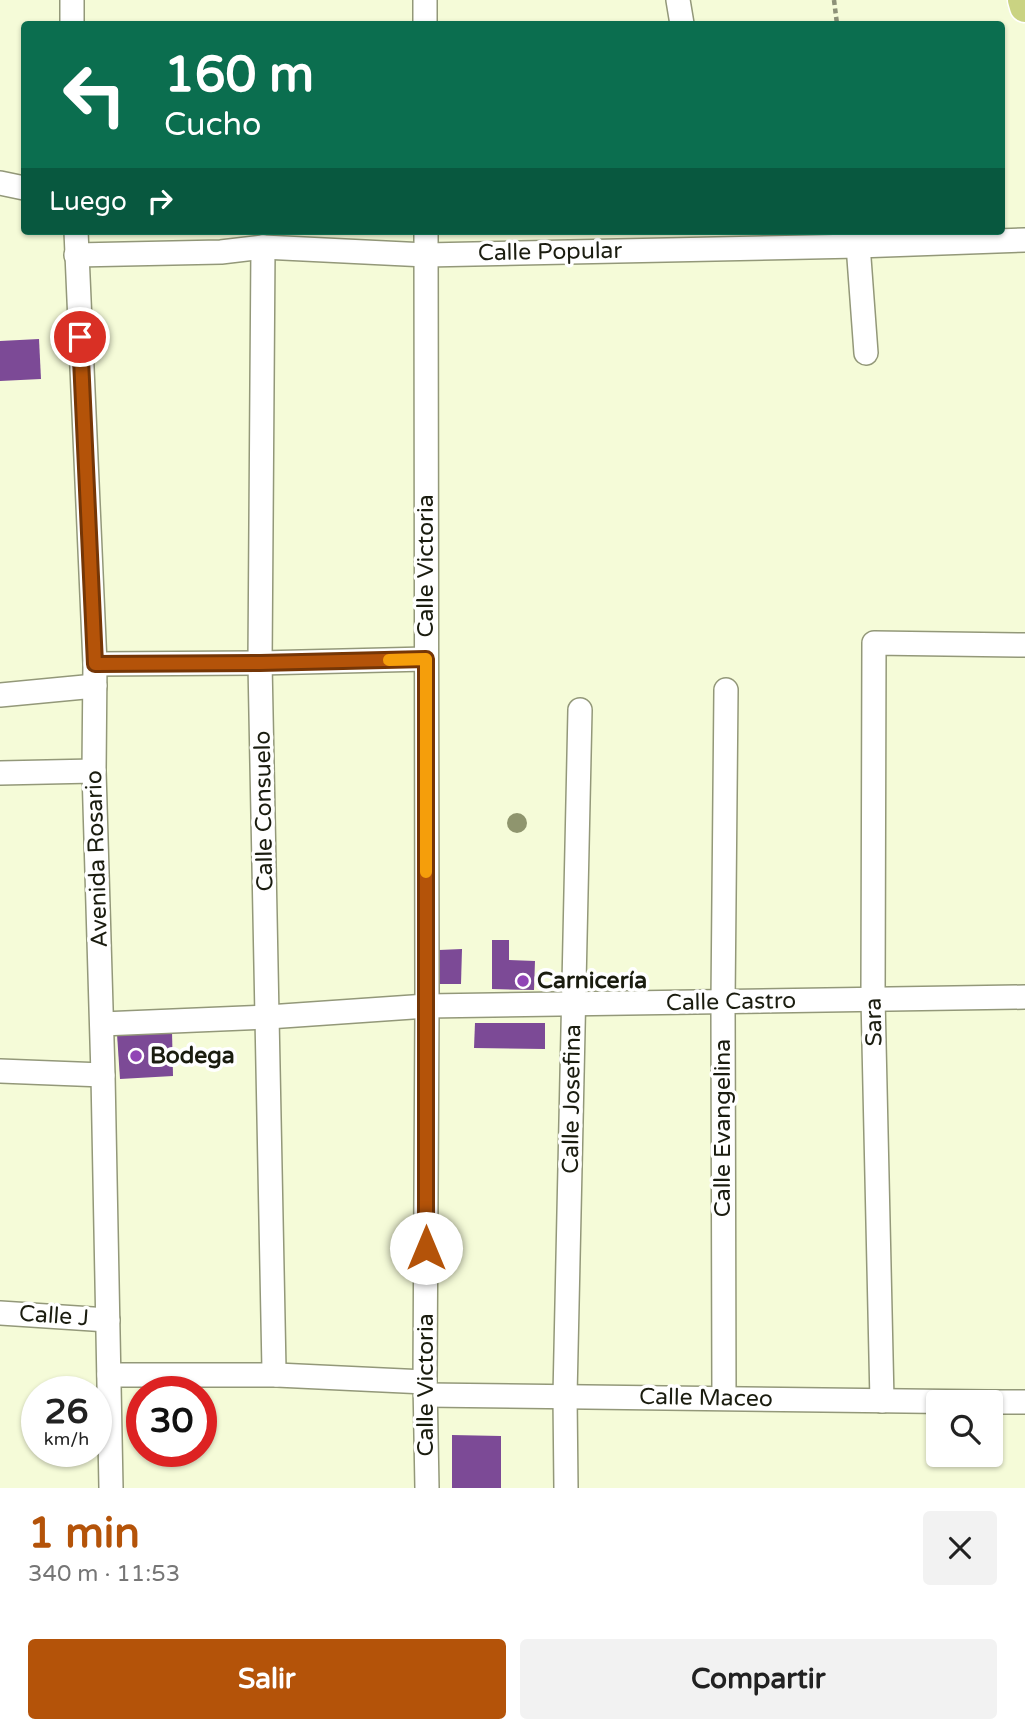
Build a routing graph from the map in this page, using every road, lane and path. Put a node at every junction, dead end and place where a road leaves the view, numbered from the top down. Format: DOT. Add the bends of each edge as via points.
graph roads {
  1 [pos="72,0"];
  2 [pos="425,0"];
  3 [pos="678,0"];
  4 [pos="834,0"];
  5 [pos="1023,0"];
  6 [pos="1025,7"];
  7 [pos="72,21"];
  8 [pos="425,21"];
  9 [pos="681,21"];
  10 [pos="837,21"];
  11 [pos="0,183"];
  12 [pos="21,187"];
  13 [pos="76,235"];
  14 [pos="426,235"];
  15 [pos="858,239"];
  16 [pos="716,240"];
  17 [pos="1025,240"];
  18 [pos="262,247"];
  19 [pos="76,255"];
  20 [pos="426,255"];
  21 [pos="866,353"];
  22 [pos="1025,645"];
  23 [pos="426,659"];
  24 [pos="260,663"];
  25 [pos="95,675"];
  26 [pos="726,690"];
  27 [pos="0,695"];
  28 [pos="580,710"];
  29 [pos="94,771"];
  30 [pos="0,773"];
  31 [pos="1025,997"];
  32 [pos="873,998"];
  33 [pos="723,1002"];
  34 [pos="574,1004"];
  35 [pos="427,1006"];
  36 [pos="268,1017"];
  37 [pos="102,1024"];
  38 [pos="0,1071"];
  39 [pos="103,1075"];
  40 [pos="0,1313"];
  41 [pos="108,1320"];
  42 [pos="109,1375"];
  43 [pos="277,1375"];
  44 [pos="426,1388"];
  45 [pos="565,1396"];
  46 [pos="724,1398"];
  47 [pos="882,1401"];
  48 [pos="926,1401"];
  49 [pos="1003,1402"];
  50 [pos="1025,1402"];
  51 [pos="111,1488"];
  52 [pos="427,1488"];
  53 [pos="566,1488"];
  1 -- 7 [label="street"];
  2 -- 8 [label="street"];
  3 -- 9 [label="street"];
  4 -- 10 [label="path"];
  5 -- 6 [label="main road"];
  11 -- 12 [label="street"];
  13 -- 19 [label="street, Avenida Rosario"];
  14 -- 20 [label="street, Calle Victoria"];
  15 -- 16 [label="street, Calle Popular"];
  15 -- 17 [label="street, Calle Popular"];
  15 -- 21 [label="street"];
  16 -- 20 [label="street, Calle Popular"];
  18 -- 19 [label="street, Calle Popular"];
  18 -- 20 [label="street, Calle Popular"];
  18 -- 24 [label="street, Calle Consuelo"];
  19 -- 25 [label="street, Avenida Rosario"];
  20 -- 23 [label="street, Calle Victoria"];
  22 -- 32 [label="street, Sara" via="874,643"];
  23 -- 24 [label="street"];
  23 -- 35 [label="street, Calle Victoria"];
  24 -- 25 [label="street"];
  24 -- 36 [label="street, Calle Consuelo"];
  25 -- 27 [label="street"];
  25 -- 29 [label="street, Avenida Rosario"];
  26 -- 33 [label="street, Calle Evangelina"];
  28 -- 34 [label="street, Calle Josefina"];
  29 -- 30 [label="street"];
  29 -- 37 [label="street, Avenida Rosario"];
  31 -- 32 [label="street, Calle Castro"];
  32 -- 33 [label="street, Calle Castro"];
  32 -- 47 [label="street, Sara"];
  33 -- 34 [label="street, Calle Castro"];
  33 -- 46 [label="street, Calle Evangelina"];
  34 -- 35 [label="street, Calle Castro"];
  34 -- 45 [label="street, Calle Josefina"];
  35 -- 36 [label="street, Calle Castro"];
  35 -- 44 [label="street, Calle Victoria"];
  36 -- 37 [label="street, Calle Castro"];
  36 -- 43 [label="street, Calle Consuelo"];
  37 -- 39 [label="street, Avenida Rosario"];
  38 -- 39 [label="street"];
  39 -- 41 [label="street, Avenida Rosario"];
  40 -- 41 [label="street, Calle J"];
  41 -- 42 [label="street, Avenida Rosario"];
  42 -- 43 [label="street, Calle Maceo"];
  42 -- 51 [label="street, Avenida Rosario"];
  43 -- 44 [label="street, Calle Maceo"];
  44 -- 45 [label="street, Calle Maceo"];
  44 -- 52 [label="street, Calle Victoria"];
  45 -- 46 [label="street, Calle Maceo"];
  45 -- 53 [label="street, Calle Josefina"];
  46 -- 47 [label="street, Calle Maceo"];
  47 -- 48 [label="street, Calle Maceo"];
  49 -- 50 [label="street, Calle Maceo"];
}
